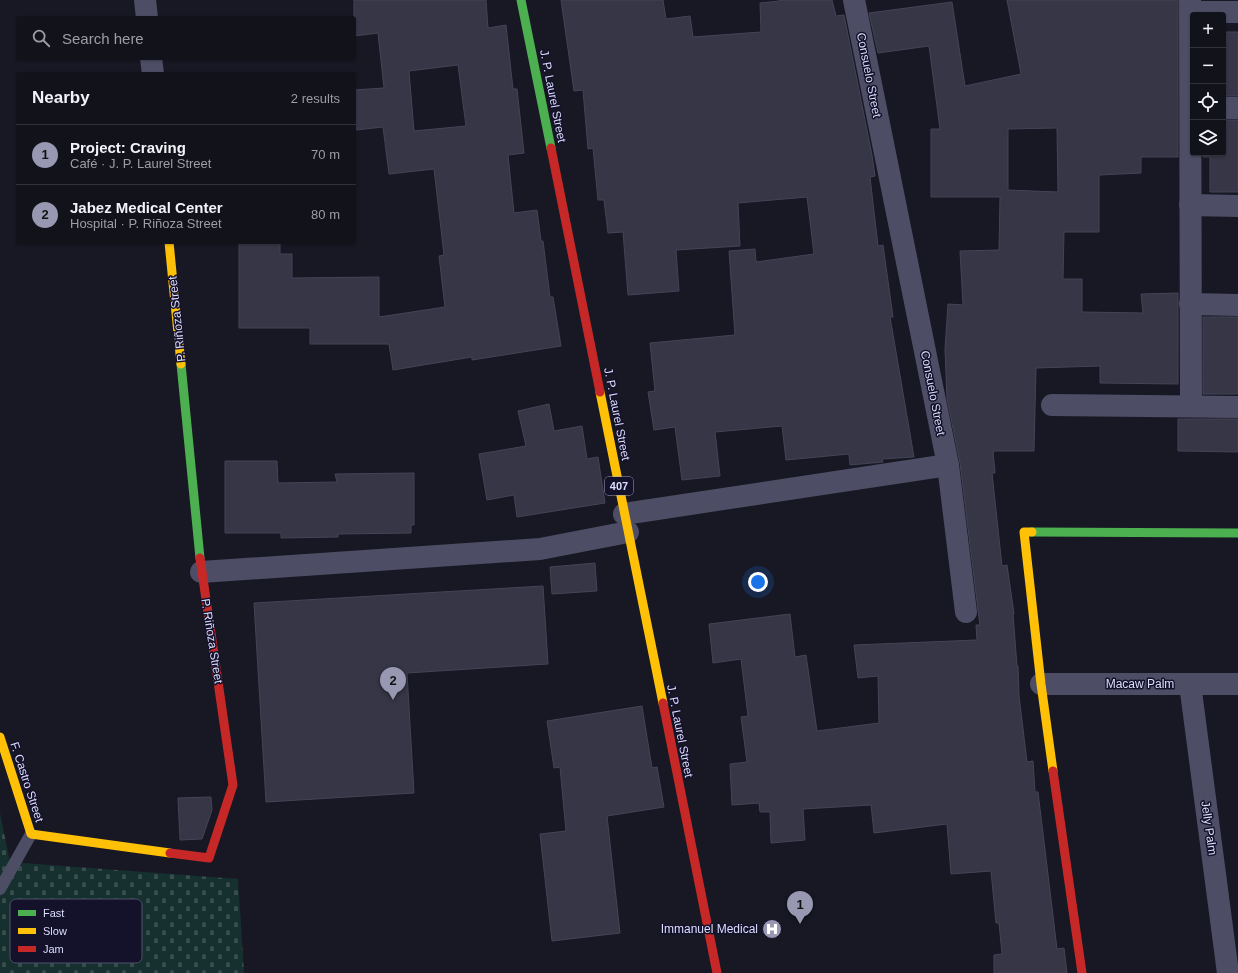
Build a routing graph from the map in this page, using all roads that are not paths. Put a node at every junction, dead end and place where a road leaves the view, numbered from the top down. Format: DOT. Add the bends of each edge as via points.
graph roads {
  1 [pos="145,0"];
  2 [pos="521,0"];
  3 [pos="854,0"];
  4 [pos="1190,6"];
  5 [pos="1238,12"];
  6 [pos="147,16"];
  7 [pos="151,60"];
  8 [pos="153,72"];
  9 [pos="1192,84"];
  10 [pos="1226,108"];
  11 [pos="1238,108"];
  12 [pos="1192,120"];
  13 [pos="1190,205"];
  14 [pos="1238,206"];
  15 [pos="169,244"];
  16 [pos="1190,304"];
  17 [pos="1238,306"];
  18 [pos="1052,405"];
  19 [pos="1191,406"];
  20 [pos="1238,407"];
  21 [pos="948,465"];
  22 [pos="626,523"];
  23 [pos="1238,533"];
  24 [pos="201,572"];
  25 [pos="966,612"];
  26 [pos="1041,684"];
  27 [pos="1190,684"];
  28 [pos="1238,684"];
  29 [pos="0,737"];
  30 [pos="31,834"];
  31 [pos="0,889"];
  32 [pos="716,973"];
  33 [pos="1082,973"];
  34 [pos="1228,973"];
  1 -- 6 [label="street"];
  2 -- 22 [label="street, J. P. Laurel Street / 407"];
  3 -- 21 [label="street, Consuelo Street"];
  4 -- 5 [label="street"];
  4 -- 9 [label="street"];
  7 -- 8 [label="street"];
  10 -- 11 [label="street"];
  12 -- 13 [label="street"];
  13 -- 14 [label="street"];
  13 -- 16 [label="street"];
  15 -- 24 [label="street, P. Riñoza Street"];
  16 -- 17 [label="street"];
  16 -- 19 [label="street"];
  18 -- 19 [label="street"];
  19 -- 20 [label="street"];
  21 -- 22 [label="street"];
  21 -- 25 [label="street, Consuelo Street"];
  22 -- 24 [label="street" via="540,549"];
  22 -- 32 [label="street, J. P. Laurel Street / 407"];
  23 -- 26 [label="street" via="1024,532"];
  24 -- 30 [label="street, P. Riñoza Street" via="233,785 209,858"];
  26 -- 27 [label="street, Macaw Palm"];
  26 -- 33 [label="street"];
  27 -- 28 [label="street, Macaw Palm"];
  27 -- 34 [label="street, Jelly Palm"];
  29 -- 30 [label="street, F. Castro Street"];
  30 -- 31 [label="lane"];
}
